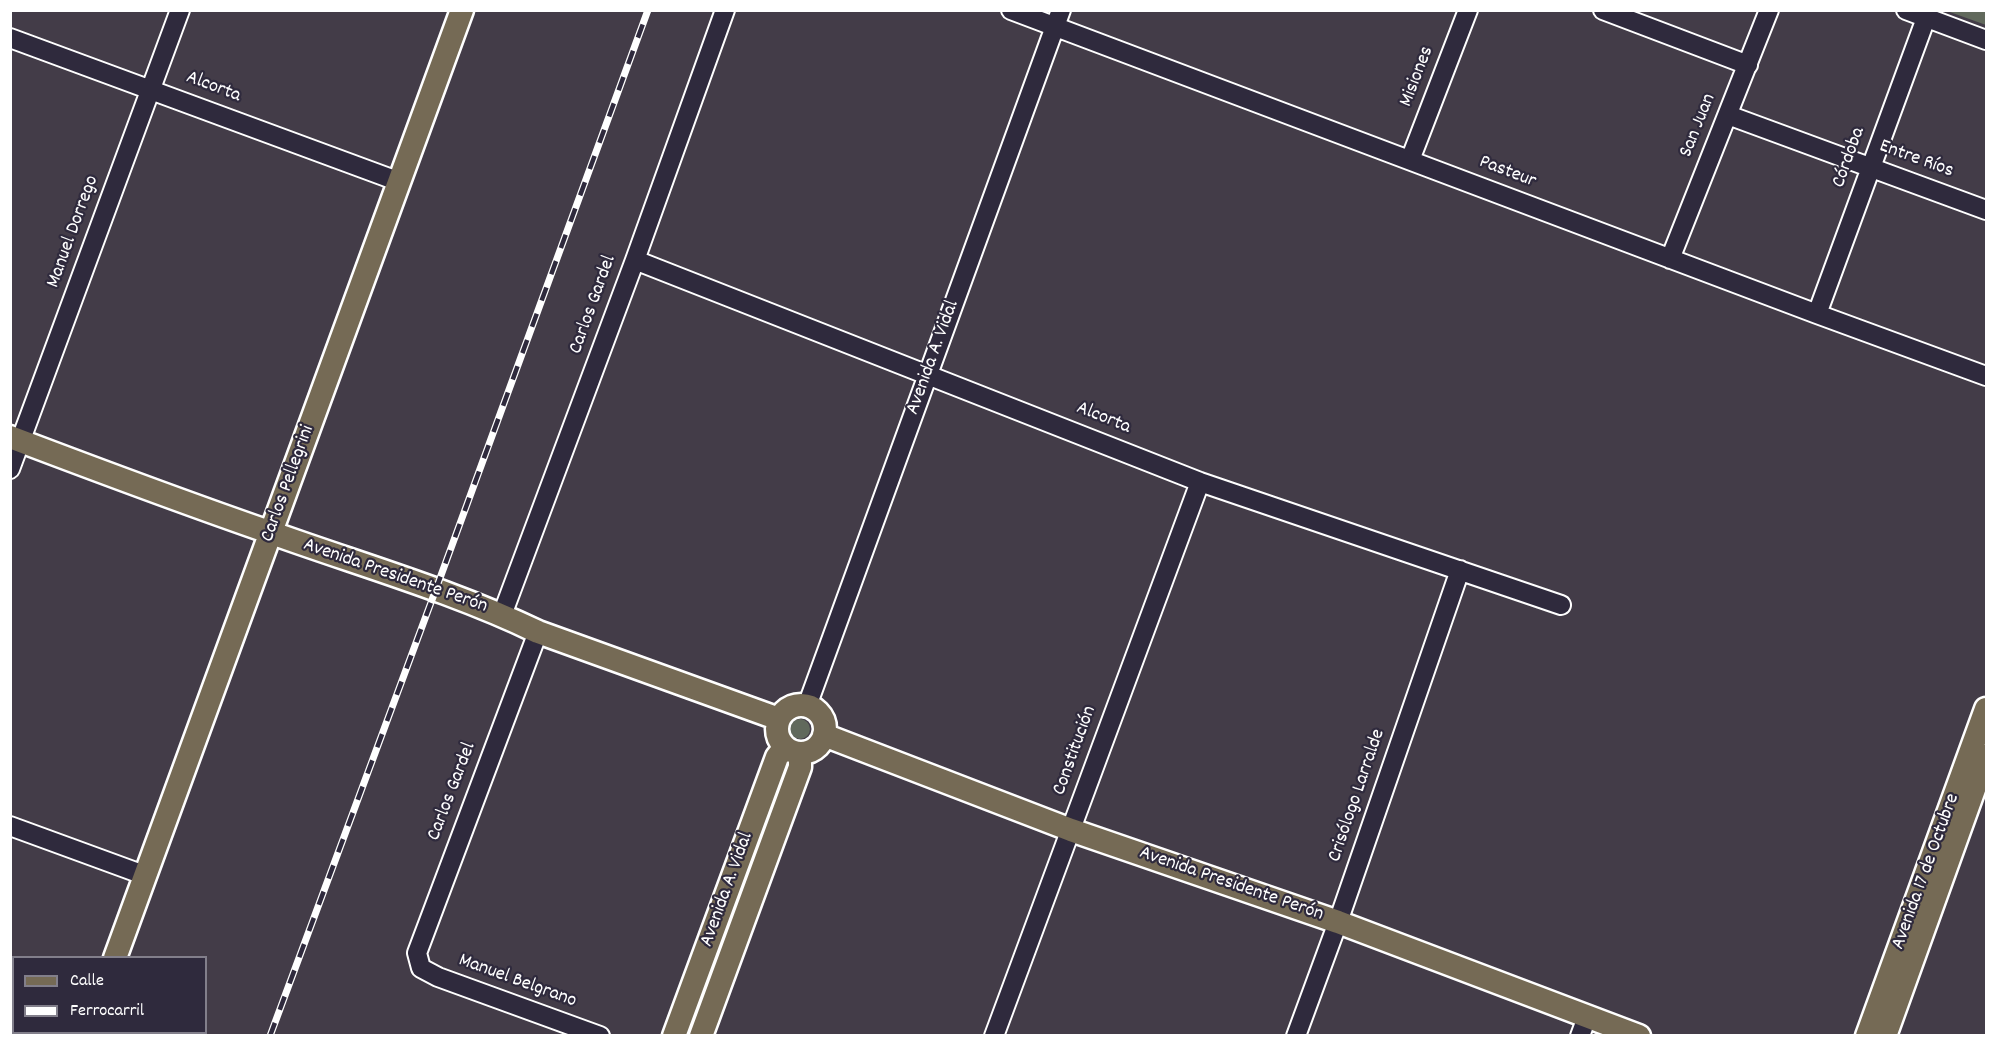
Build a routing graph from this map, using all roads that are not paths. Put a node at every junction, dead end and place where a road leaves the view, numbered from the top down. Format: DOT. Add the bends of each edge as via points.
graph roads {
  1 [pos="180,10"];
  2 [pos="462,10"];
  3 [pos="725,10"];
  4 [pos="1011,10"];
  5 [pos="1468,10"];
  6 [pos="1604,10"];
  7 [pos="1769,10"];
  8 [pos="1906,10"];
  9 [pos="1926,18"];
  10 [pos="1058,19"];
  11 [pos="10,38"];
  12 [pos="1986,40"];
  13 [pos="1748,65"];
  14 [pos="151,89"];
  15 [pos="1728,115"];
  16 [pos="1410,160"];
  17 [pos="1871,168"];
  18 [pos="400,182"];
  19 [pos="1986,210"];
  20 [pos="1670,259"];
  21 [pos="634,260"];
  22 [pos="1817,314"];
  23 [pos="928,374"];
  24 [pos="1986,376"];
  25 [pos="16,439"];
  26 [pos="10,469"];
  27 [pos="1200,482"];
  28 [pos="271,533"];
  29 [pos="1460,570"];
  30 [pos="1561,605"];
  31 [pos="502,615"];
  32 [pos="538,632"];
  33 [pos="807,706"];
  34 [pos="1986,709"];
  35 [pos="779,719"];
  36 [pos="824,735"];
  37 [pos="793,750"];
  38 [pos="1982,756"];
  39 [pos="10,826"];
  40 [pos="1071,830"];
  41 [pos="144,875"];
  42 [pos="1338,922"];
  43 [pos="115,956"];
  44 [pos="421,968"];
  45 [pos="1583,1026"];
  46 [pos="600,1035"];
  47 [pos="674,1035"];
  48 [pos="701,1035"];
  49 [pos="994,1035"];
  50 [pos="1296,1035"];
  51 [pos="1639,1035"];
  52 [pos="1867,1035"];
  53 [pos="1885,1035"];
  1 -- 14 [label="street, Manuel Dorrego"];
  2 -- 18 [label="main road, Carlos Pellegrini"];
  3 -- 21 [label="street, Carlos Gardel"];
  4 -- 10 [label="street, Pasteur"];
  5 -- 16 [label="street, Misiones"];
  6 -- 13 [label="street"];
  7 -- 13 [label="street, San Juan"];
  8 -- 9 [label="street"];
  9 -- 12 [label="street"];
  9 -- 17 [label="street, Córdoba"];
  10 -- 16 [label="street, Pasteur"];
  10 -- 23 [label="street, Avenida A. Vidal"];
  11 -- 14 [label="street, Alcorta"];
  13 -- 15 [label="street, San Juan"];
  14 -- 18 [label="street, Alcorta"];
  14 -- 25 [label="street, Manuel Dorrego"];
  15 -- 17 [label="street, Entre Ríos"];
  15 -- 20 [label="street, San Juan"];
  16 -- 20 [label="street, Pasteur"];
  17 -- 19 [label="street, Entre Ríos"];
  17 -- 22 [label="street, Córdoba"];
  18 -- 28 [label="main road, Carlos Pellegrini"];
  20 -- 22 [label="street, Pasteur"];
  21 -- 23 [label="street, Alcorta"];
  21 -- 31 [label="street, Carlos Gardel"];
  22 -- 24 [label="street, Pasteur"];
  23 -- 27 [label="street, Alcorta"];
  23 -- 33 [label="street, Avenida A. Vidal"];
  25 -- 26 [label="street, Manuel Dorrego"];
  25 -- 28 [label="main road, Avenida Presidente Perón"];
  27 -- 29 [label="street, Alcorta"];
  27 -- 40 [label="street, Constitución"];
  28 -- 31 [label="main road, Avenida Presidente Perón"];
  28 -- 41 [label="main road, Carlos Pellegrini"];
  29 -- 30 [label="street, Alcorta"];
  29 -- 42 [label="street, Crisólogo Larralde"];
  31 -- 32 [label="main road, Avenida Presidente Perón"];
  32 -- 35 [label="main road, Avenida Presidente Perón"];
  32 -- 44 [label="street, Carlos Gardel" via="417,953"];
  33 -- 35 [label="main road" via="791,707"];
  33 -- 36 [label="main road" via="821,717"];
  34 -- 38 [label="main road, Avenida 17 de Octubre"];
  35 -- 37 [label="main road" via="778,737"];
  36 -- 37 [label="main road" via="815,748"];
  36 -- 40 [label="main road, Avenida Presidente Perón"];
  37 -- 47 [label="main road, Avenida A. Vidal" via="777,757"];
  37 -- 48 [label="main road, Avenida A. Vidal" via="800,767"];
  38 -- 52 [label="main road, Avenida 17 de Octubre"];
  38 -- 53 [label="main road, Avenida 17 de Octubre"];
  39 -- 41 [label="street"];
  40 -- 42 [label="main road, Avenida Presidente Perón"];
  40 -- 49 [label="street, Constitución"];
  41 -- 43 [label="main road, Carlos Pellegrini"];
  42 -- 45 [label="main road, Avenida Presidente Perón"];
  42 -- 50 [label="street, Crisólogo Larralde"];
  44 -- 46 [label="street, Manuel Belgrano"];
  45 -- 51 [label="main road, Avenida Presidente Perón"];
}
